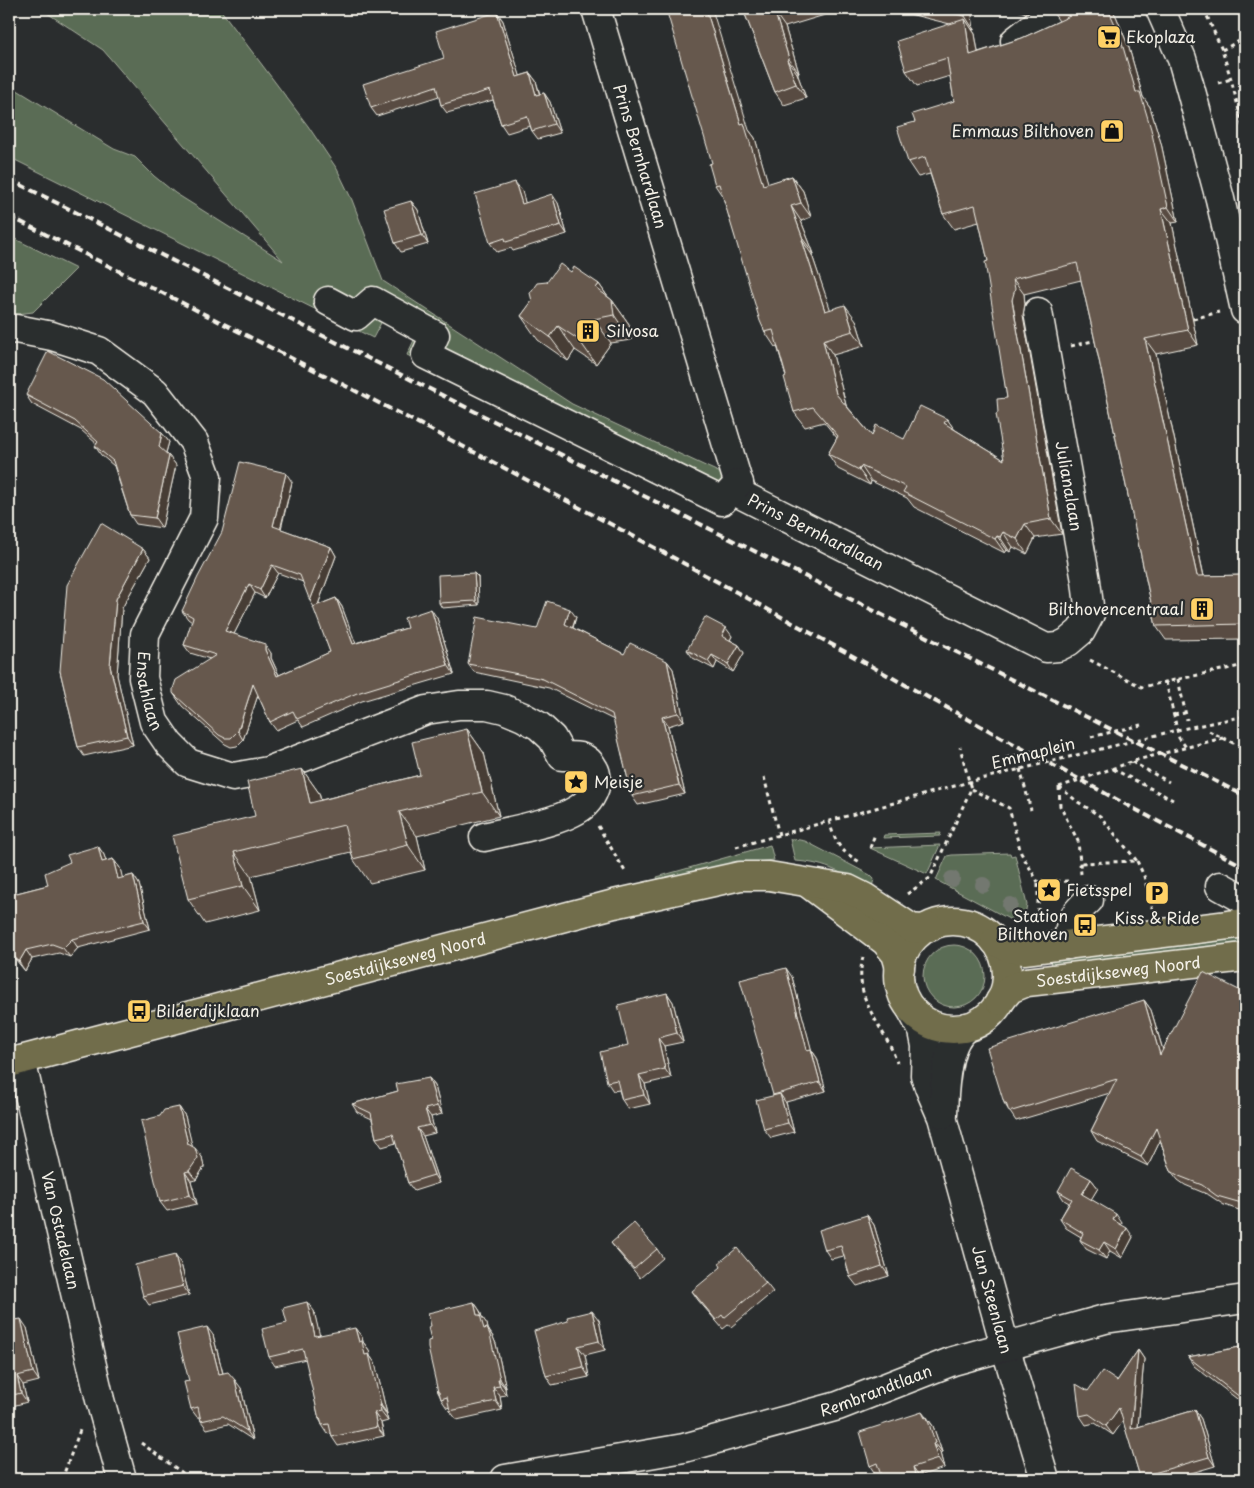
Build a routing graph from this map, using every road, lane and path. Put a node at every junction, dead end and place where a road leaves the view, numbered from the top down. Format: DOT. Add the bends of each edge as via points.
graph roads {
  1 [pos="596,9"];
  2 [pos="1056,9"];
  3 [pos="1160,9"];
  4 [pos="1204,9"];
  5 [pos="1245,38"];
  6 [pos="1015,41"];
  7 [pos="1222,50"];
  8 [pos="1245,134"];
  9 [pos="328,301"];
  10 [pos="1245,310"];
  11 [pos="1038,312"];
  12 [pos="9,330"];
  13 [pos="1099,340"];
  14 [pos="1045,352"];
  15 [pos="739,483"];
  16 [pos="1058,647"];
  17 [pos="1245,665"];
  18 [pos="1178,679"];
  19 [pos="1166,682"];
  20 [pos="1185,713"];
  21 [pos="1174,715"];
  22 [pos="1245,716"];
  23 [pos="1186,720"];
  24 [pos="1141,725"];
  25 [pos="1177,730"];
  26 [pos="1209,732"];
  27 [pos="1091,737"];
  28 [pos="1223,738"];
  29 [pos="1054,746"];
  30 [pos="960,747"];
  31 [pos="1186,747"];
  32 [pos="1245,749"];
  33 [pos="1006,758"];
  34 [pos="1132,762"];
  35 [pos="1020,769"];
  36 [pos="1113,769"];
  37 [pos="764,777"];
  38 [pos="969,782"];
  39 [pos="1169,782"];
  40 [pos="1059,787"];
  41 [pos="971,789"];
  42 [pos="1173,800"];
  43 [pos="585,804"];
  44 [pos="1031,810"];
  45 [pos="829,821"];
  46 [pos="874,834"];
  47 [pos="779,836"];
  48 [pos="484,837"];
  49 [pos="870,848"];
  50 [pos="1137,861"];
  51 [pos="1081,863"];
  52 [pos="629,877"];
  53 [pos="806,882"];
  54 [pos="1038,882"];
  55 [pos="1220,886"];
  56 [pos="1085,895"];
  57 [pos="901,898"];
  58 [pos="1245,900"];
  59 [pos="1154,918"];
  60 [pos="1245,923"];
  61 [pos="1039,926"];
  62 [pos="930,927"];
  63 [pos="995,941"];
  64 [pos="1068,945"];
  65 [pos="1245,957"];
  66 [pos="900,968"];
  67 [pos="1000,1001"];
  68 [pos="911,1009"];
  69 [pos="967,1027"];
  70 [pos="15,1062"];
  71 [pos="942,1118"];
  72 [pos="1245,1299"];
  73 [pos="1004,1346"];
  74 [pos="100,1400"];
  75 [pos="139,1442"];
  76 [pos="62,1479"];
  77 [pos="122,1479"];
  78 [pos="191,1479"];
  79 [pos="505,1479"];
  80 [pos="1045,1479"];
  1 -- 15 [label="street, Prins Bernhardlaan"];
  2 -- 6 [label="street"];
  3 -- 10 [label="street" via="1184,67 1220,199"];
  4 -- 7 [label="path"];
  5 -- 7 [label="path"];
  7 -- 8 [label="path"];
  9 -- 15 [label="street" via="356,316 373,301 435,335 426,355 722,501"];
  11 -- 14 [label="street, Julianalaan"];
  12 -- 43 [label="street, Ensahlaan" via="52,336 99,351 155,392 194,442 207,477 204,518 145,634 143,678 154,722 188,763 233,777 268,771 426,710 459,705 487,706 504,709 539,726 552,738 562,756 589,760 596,771 596,784"];
  13 -- 14 [label="path"];
  14 -- 16 [label="street, Julianalaan" via="1090,614 1081,631"];
  15 -- 16 [label="street, Prins Bernhardlaan" via="742,495 1046,648"];
  16 -- 19 [label="path" via="1073,650 1142,687"];
  17 -- 18 [label="path"];
  18 -- 19 [label="path"];
  18 -- 20 [label="path"];
  19 -- 21 [label="path"];
  20 -- 21 [label="path"];
  20 -- 23 [label="path"];
  21 -- 25 [label="path"];
  22 -- 25 [label="path, Emmaplein"];
  24 -- 27 [label="path"];
  25 -- 31 [label="path"];
  25 -- 35 [label="path, Emmaplein"];
  26 -- 28 [label="path"];
  28 -- 31 [label="path"];
  28 -- 32 [label="path"];
  29 -- 33 [label="path"];
  30 -- 38 [label="path"];
  31 -- 34 [label="path"];
  34 -- 36 [label="path"];
  34 -- 39 [label="path"];
  35 -- 38 [label="path, Emmaplein"];
  35 -- 44 [label="path"];
  36 -- 40 [label="path"];
  36 -- 42 [label="path"];
  37 -- 47 [label="path"];
  38 -- 41 [label="path"];
  38 -- 45 [label="path, Emmaplein"];
  40 -- 50 [label="path" via="1100,816"];
  40 -- 51 [label="path" via="1060,806 1078,841"];
  41 -- 54 [label="path" via="1009,808 1021,853"];
  41 -- 57 [label="path" via="930,878"];
  43 -- 48 [label="street" via="547,822"];
  43 -- 52 [label="path"];
  46 -- 49 [label="path"];
  50 -- 51 [label="path"];
  50 -- 59 [label="path"];
  51 -- 56 [label="path"];
  53 -- 62 [label="main road, Soestdijkseweg Noord" via="848,889 911,928"];
  53 -- 66 [label="main road, Soestdijkseweg Noord" via="885,941 896,954"];
  53 -- 70 [label="main road, Soestdijkseweg Noord" via="769,876 740,876 614,904"];
  54 -- 56 [label="path"];
  54 -- 61 [label="path"];
  55 -- 58 [label="street"];
  56 -- 64 [label="street" via="1070,922"];
  60 -- 64 [label="main road, Soestdijkseweg Noord"];
  62 -- 63 [label="main road" via="943,922 959,922 983,930"];
  62 -- 66 [label="main road" via="909,945"];
  63 -- 64 [label="main road, Soestdijkseweg Noord" via="1018,950"];
  63 -- 67 [label="main road" via="1007,969 1006,986"];
  65 -- 67 [label="main road, Soestdijkseweg Noord" via="1027,982 1010,989"];
  66 -- 68 [label="main road" via="902,991"];
  67 -- 69 [label="main road" via="988,1017"];
  68 -- 69 [label="main road" via="941,1028"];
  68 -- 71 [label="street, Jan Steenlaan" via="923,1031 925,1075"];
  69 -- 71 [label="street, Jan Steenlaan" via="957,1037 952,1050"];
  70 -- 74 [label="street, Van Ostadelaan"];
  71 -- 73 [label="street, Jan Steenlaan"];
  72 -- 73 [label="street, Rembrandtlaan" via="1106,1319"];
  73 -- 79 [label="street, Rembrandtlaan" via="953,1360 838,1406 684,1448"];
  73 -- 80 [label="street, Jan Steenlaan"];
  74 -- 76 [label="path" via="84,1407 80,1429"];
  74 -- 77 [label="street, Van Ostadelaan"];
  75 -- 78 [label="path"];
}
